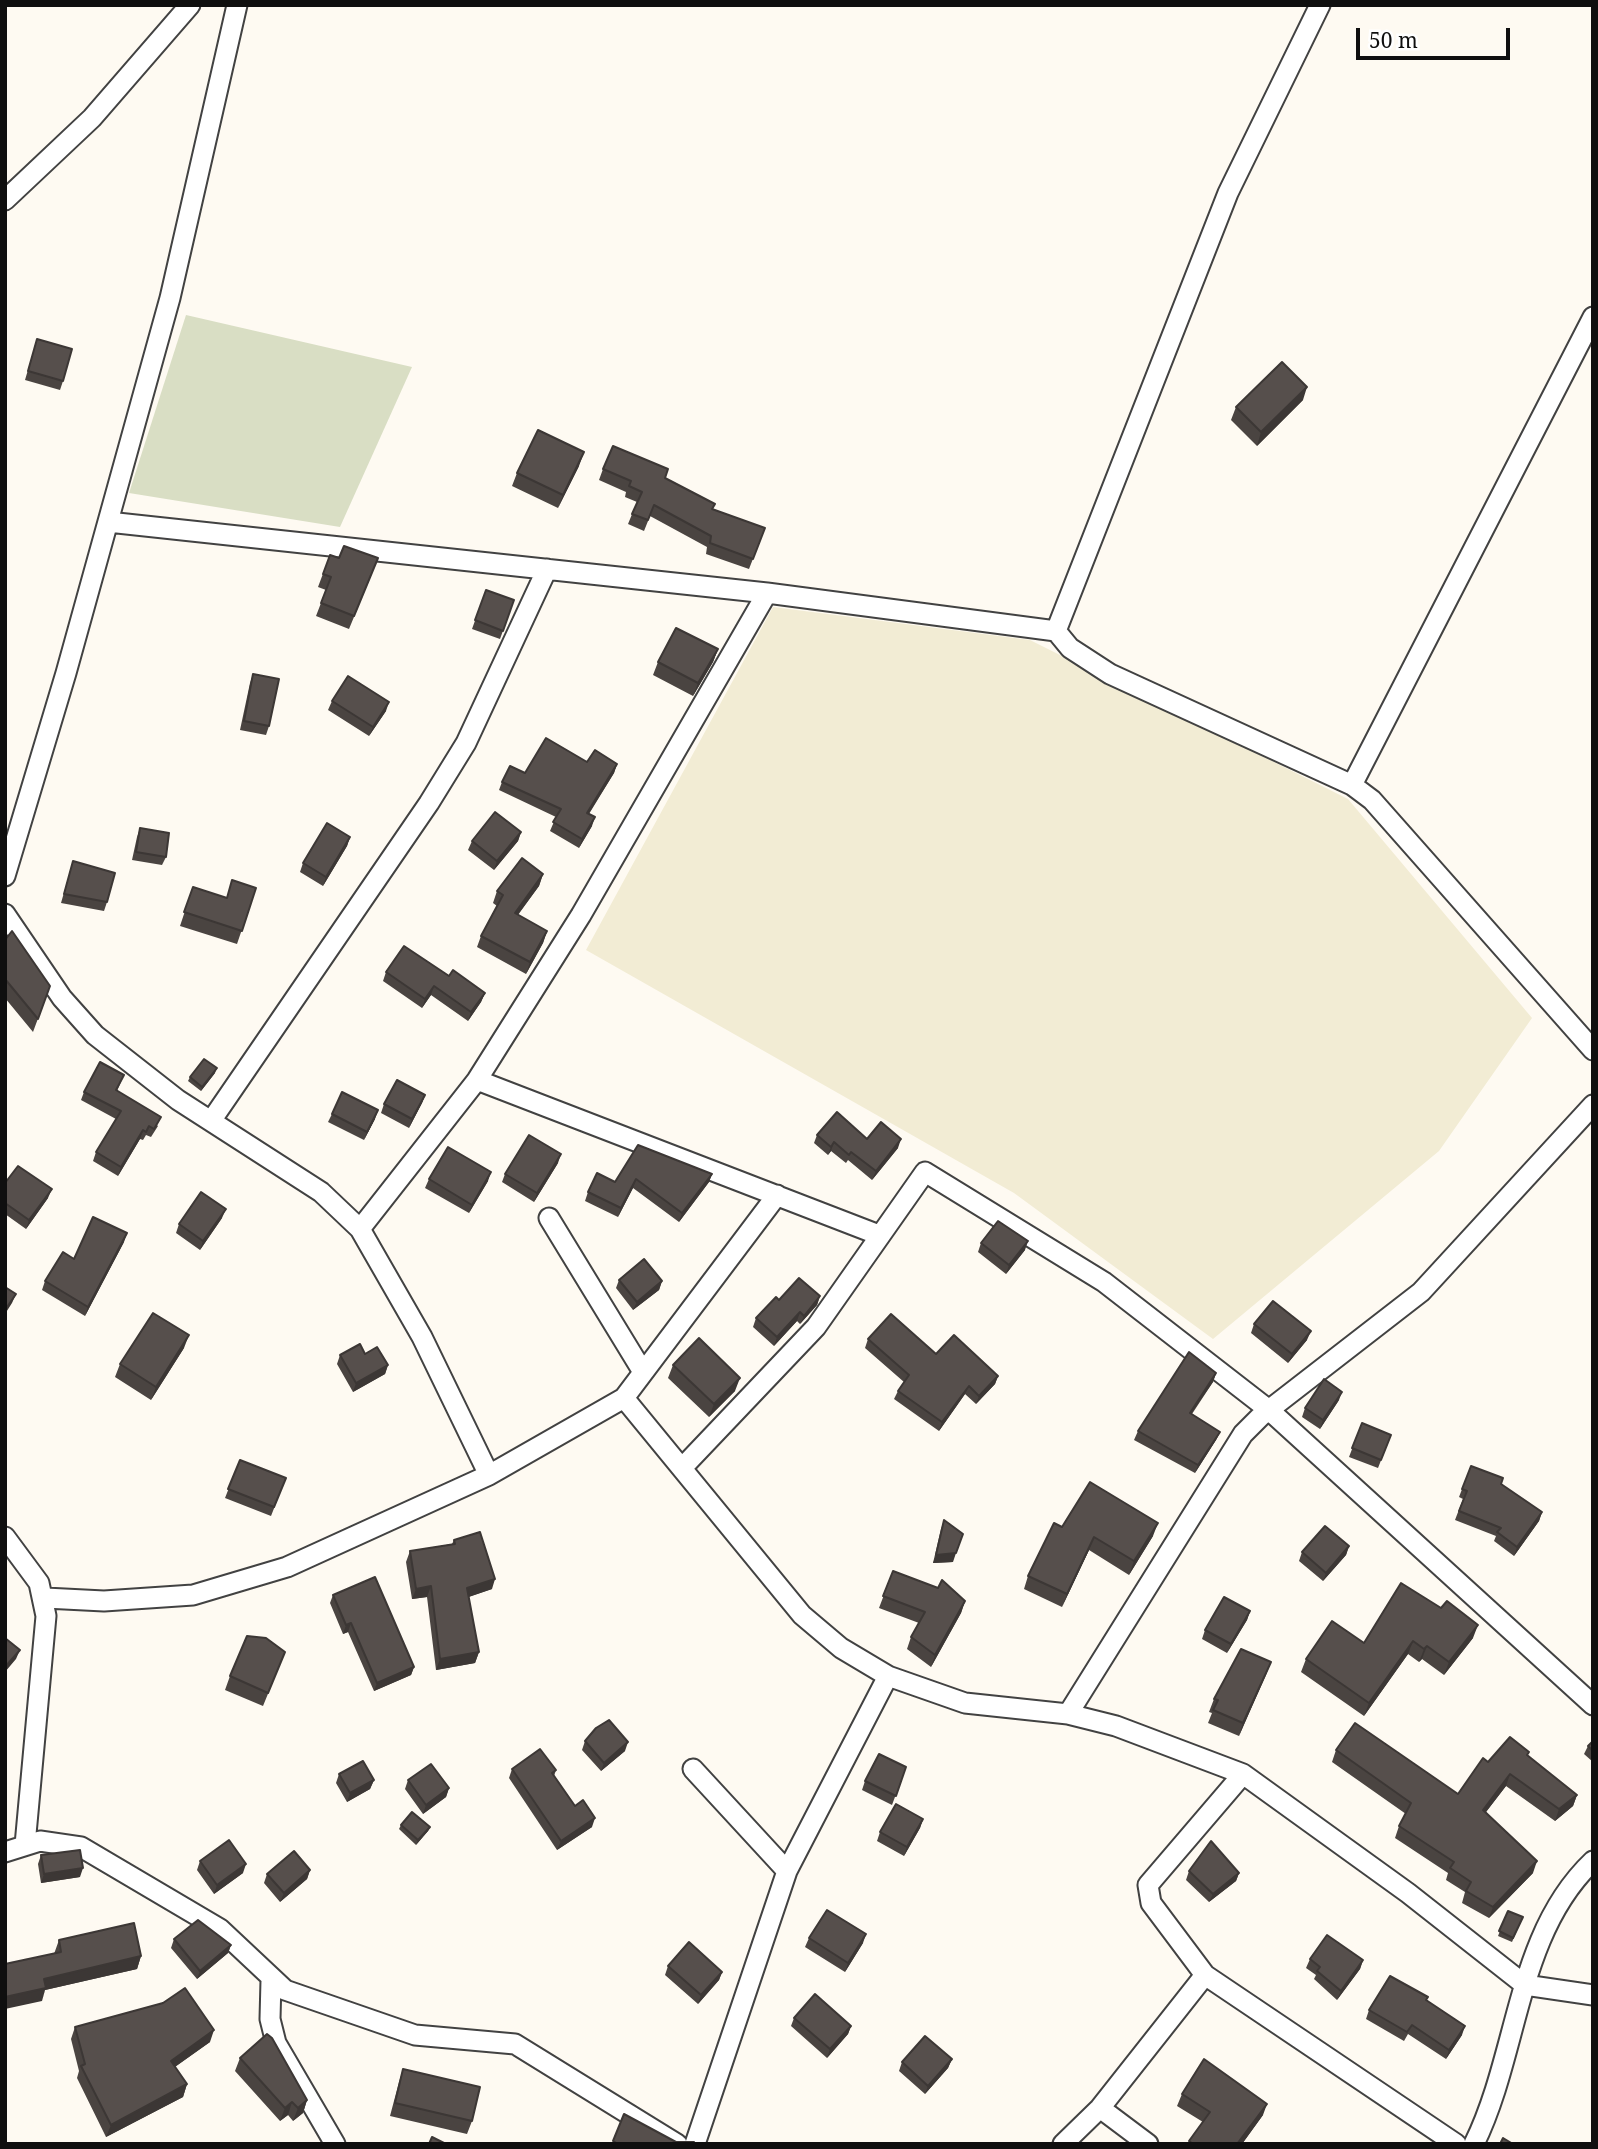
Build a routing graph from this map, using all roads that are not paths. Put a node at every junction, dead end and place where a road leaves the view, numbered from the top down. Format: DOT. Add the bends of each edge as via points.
graph roads {
  1 [pos="190,5"];
  2 [pos="237,5"];
  3 [pos="1320,5"];
  4 [pos="5,200"];
  5 [pos="1593,317"];
  6 [pos="108,522"];
  7 [pos="547,569"];
  8 [pos="767,593"];
  9 [pos="1056,631"];
  10 [pos="1352,785"];
  11 [pos="5,876"];
  12 [pos="5,914"];
  13 [pos="1593,1050"];
  14 [pos="477,1080"];
  15 [pos="1593,1105"];
  16 [pos="211,1121"];
  17 [pos="777,1195"];
  18 [pos="549,1218"];
  19 [pos="359,1229"];
  20 [pos="880,1235"];
  21 [pos="643,1372"];
  22 [pos="624,1398"];
  23 [pos="1269,1410"];
  24 [pos="682,1468"];
  25 [pos="488,1475"];
  26 [pos="5,1537"];
  27 [pos="45,1598"];
  28 [pos="888,1676"];
  29 [pos="1593,1705"];
  30 [pos="1068,1714"];
  31 [pos="693,1769"];
  32 [pos="1243,1774"];
  33 [pos="25,1845"];
  34 [pos="5,1852"];
  35 [pos="1593,1861"];
  36 [pos="787,1871"];
  37 [pos="1205,1975"];
  38 [pos="271,1980"];
  39 [pos="1525,1984"];
  40 [pos="1593,1995"];
  41 [pos="1100,2108"];
  42 [pos="335,2144"];
  43 [pos="677,2144"];
  44 [pos="695,2144"];
  45 [pos="1063,2144"];
  46 [pos="1148,2144"];
  47 [pos="1455,2144"];
  48 [pos="1474,2144"];
  1 -- 4 [label="street" via="92,118"];
  2 -- 6 [label="street" via="170,298"];
  3 -- 9 [label="street" via="1228,193"];
  5 -- 10 [label="street"];
  6 -- 7 [label="street"];
  6 -- 11 [label="street"];
  7 -- 8 [label="street"];
  7 -- 16 [label="street" via="466,743"];
  8 -- 9 [label="street"];
  8 -- 14 [label="street" via="581,915"];
  9 -- 10 [label="street" via="1070,648 1110,674"];
  10 -- 13 [label="street" via="1372,800"];
  12 -- 16 [label="street" via="62,998 95,1035"];
  14 -- 17 [label="street"];
  14 -- 19 [label="street"];
  15 -- 23 [label="street" via="1422,1292"];
  16 -- 19 [label="street" via="321,1192"];
  17 -- 20 [label="street"];
  17 -- 21 [label="street"];
  18 -- 21 [label="street"];
  19 -- 25 [label="street" via="422,1337"];
  20 -- 23 [label="street" via="925,1172 1104,1282"];
  20 -- 24 [label="street" via="816,1327"];
  21 -- 22 [label="street"];
  22 -- 24 [label="street"];
  22 -- 25 [label="street"];
  23 -- 29 [label="street"];
  23 -- 30 [label="street" via="1228,1455"];
  24 -- 28 [label="street" via="802,1615 841,1647"];
  25 -- 27 [label="street" via="287,1567 193,1595 104,1601"];
  26 -- 27 [label="street" via="40,1583"];
  27 -- 33 [label="street"];
  28 -- 30 [label="street" via="965,1703"];
  28 -- 36 [label="street"];
  30 -- 32 [label="street" via="1155,1738"];
  31 -- 36 [label="street"];
  32 -- 37 [label="street" via="1148,1885 1151,1903"];
  32 -- 39 [label="street"];
  33 -- 34 [label="street"];
  33 -- 38 [label="street" via="40,1841 81,1847 220,1929"];
  35 -- 39 [label="street" via="1556,1903"];
  36 -- 44 [label="street"];
  37 -- 41 [label="street"];
  37 -- 47 [label="street"];
  38 -- 42 [label="street" via="270,2019 276,2043"];
  38 -- 43 [label="street" via="301,1998 415,2035 525,2048"];
  39 -- 40 [label="street"];
  39 -- 48 [label="street" via="1491,2110"];
  41 -- 45 [label="street"];
  41 -- 46 [label="street"];
}
